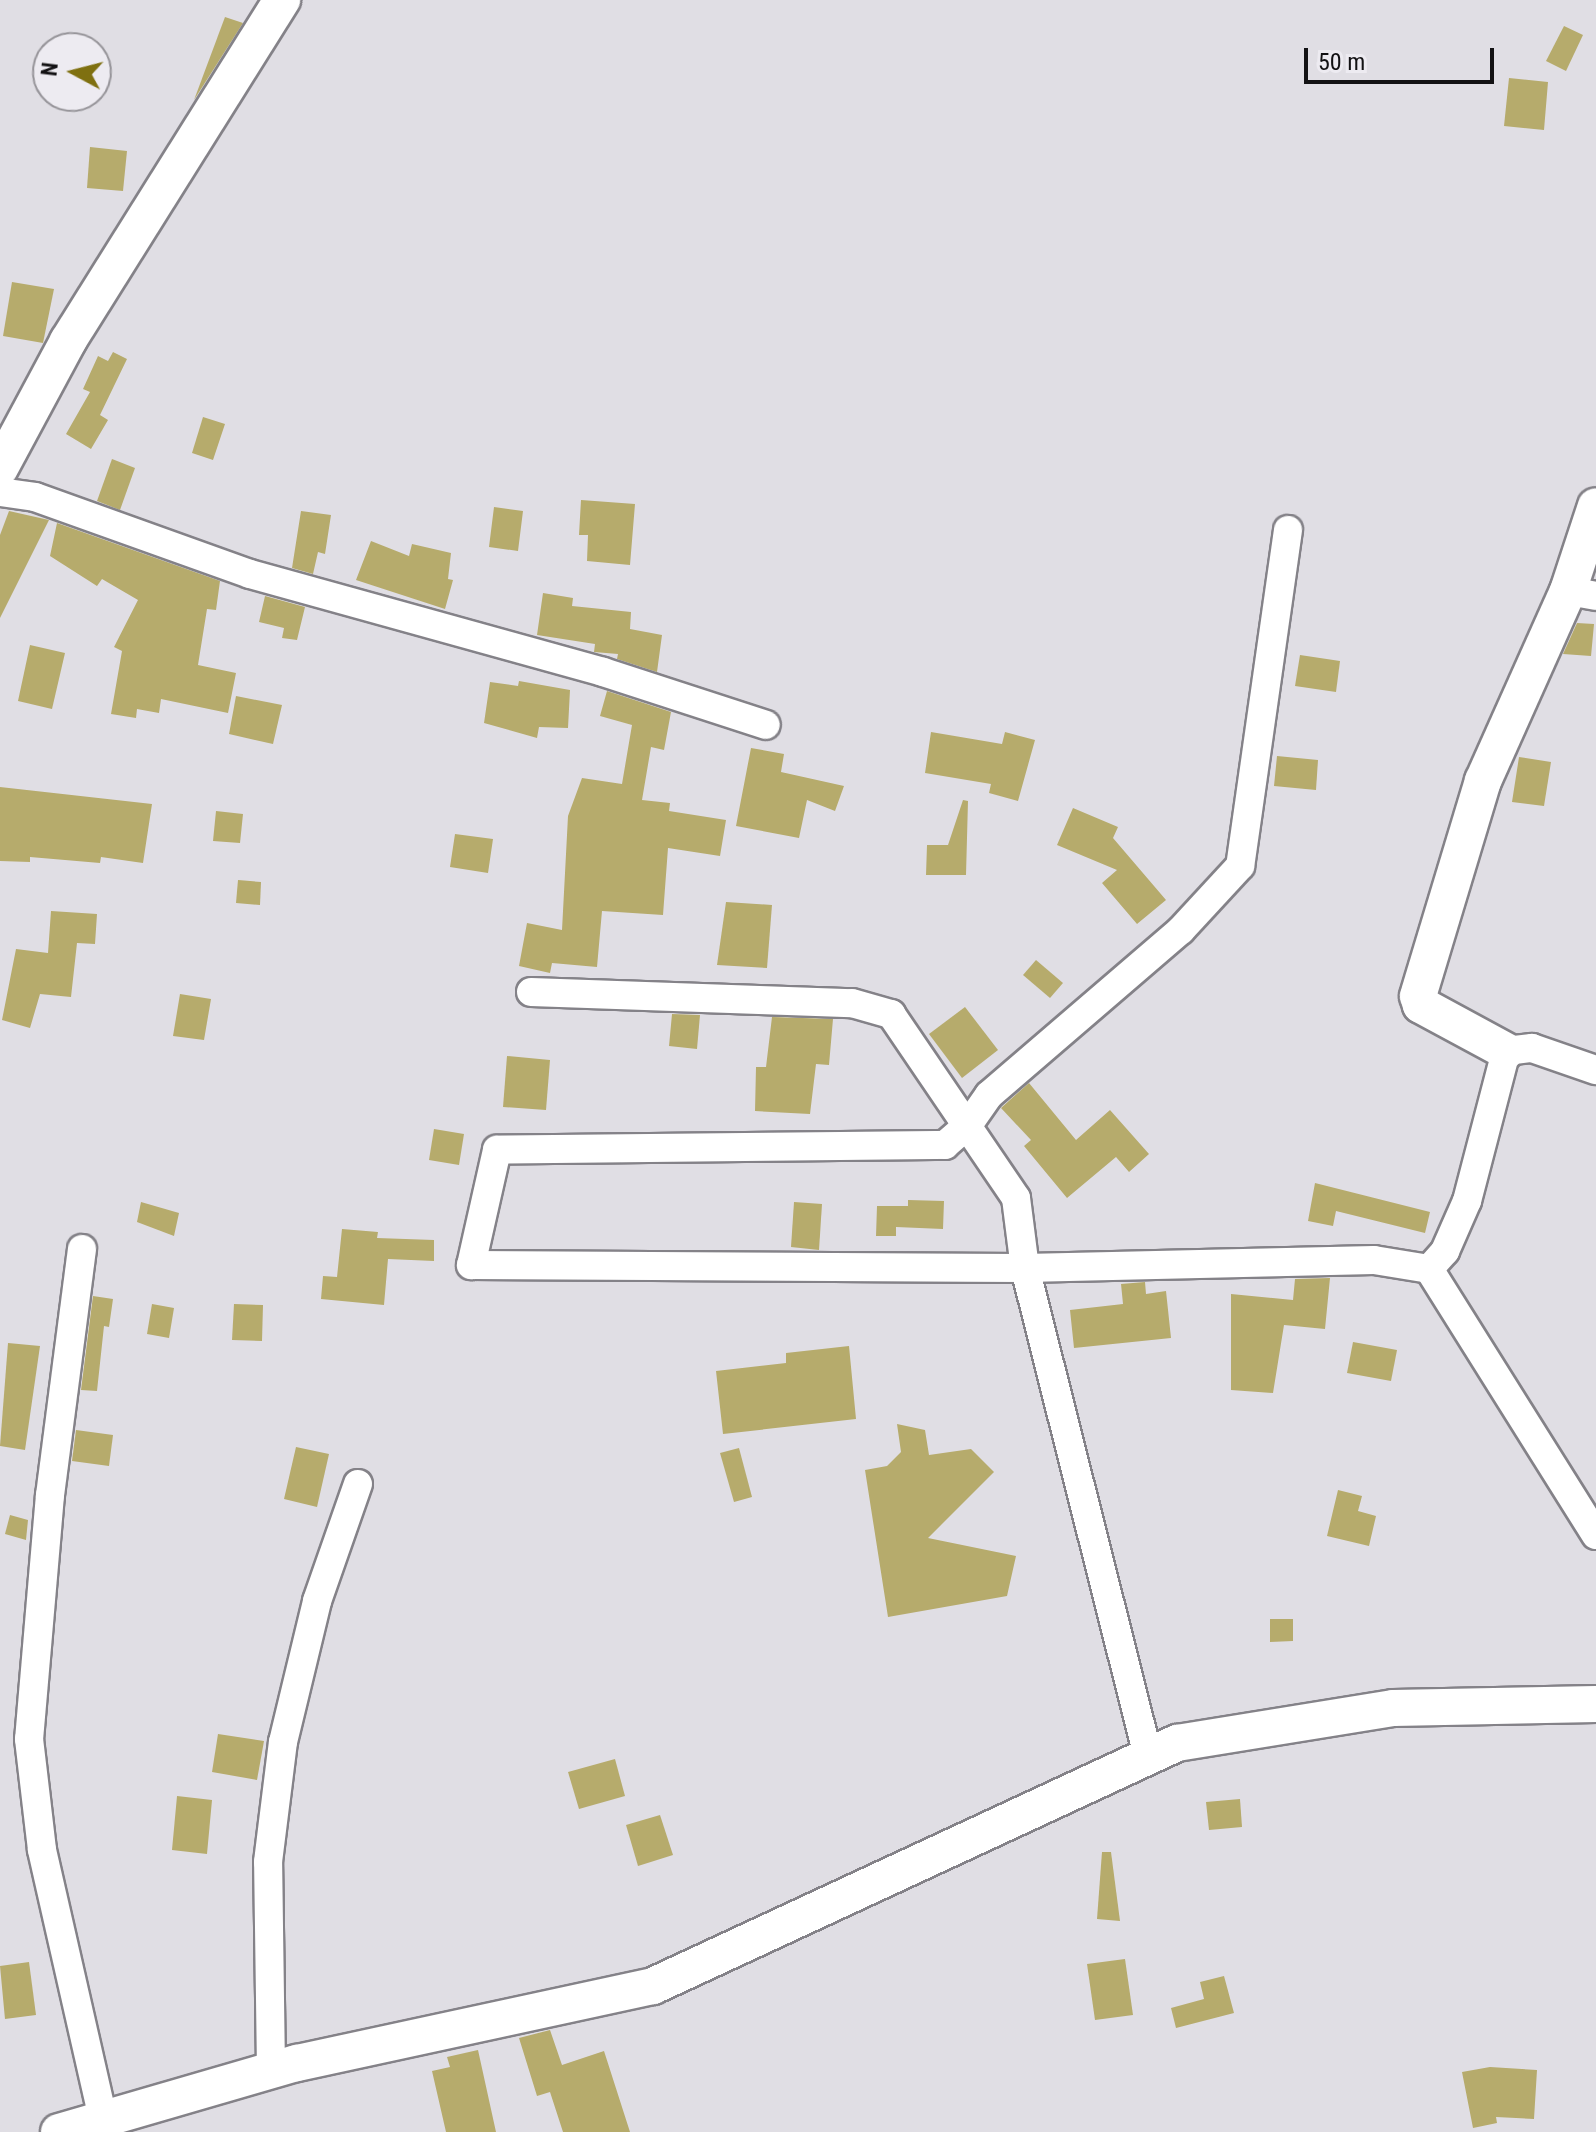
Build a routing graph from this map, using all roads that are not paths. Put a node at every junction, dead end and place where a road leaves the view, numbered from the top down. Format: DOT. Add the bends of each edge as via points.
graph roads {
  1 [pos="282,0"];
  2 [pos="0,468"];
  3 [pos="0,492"];
  4 [pos="1596,506"];
  5 [pos="1288,530"];
  6 [pos="1582,593"];
  7 [pos="766,725"];
  8 [pos="531,992"];
  9 [pos="1506,1051"];
  10 [pos="1596,1070"];
  11 [pos="969,1124"];
  12 [pos="82,1249"];
  13 [pos="1025,1268"];
  14 [pos="1429,1269"];
  15 [pos="358,1484"];
  16 [pos="1596,1535"];
  17 [pos="1596,1704"];
  18 [pos="1148,1756"];
  19 [pos="271,2070"];
  20 [pos="103,2119"];
  21 [pos="59,2132"];
  1 -- 2 [label="street" via="68,341"];
  3 -- 7 [label="street" via="35,497 250,574 603,672"];
  4 -- 6 [label="street"];
  5 -- 11 [label="street" via="1240,866 1181,930 989,1095"];
  6 -- 9 [label="street" via="1483,781 1418,996 1421,1005"];
  8 -- 11 [label="street" via="852,1003 891,1014"];
  9 -- 10 [label="street" via="1532,1048"];
  9 -- 14 [label="street" via="1467,1201 1445,1251"];
  11 -- 13 [label="street" via="1016,1198"];
  11 -- 13 [label="street" via="945,1145 497,1150 471,1265"];
  12 -- 20 [label="street" via="50,1495 29,1739 42,1850"];
  13 -- 14 [label="street" via="1374,1260"];
  13 -- 18 [label="street"];
  14 -- 16 [label="street"];
  15 -- 19 [label="street" via="317,1601 283,1742 268,1862"];
  17 -- 18 [label="street" via="1393,1708 1177,1743"];
  18 -- 19 [label="street" via="653,1986"];
  19 -- 20 [label="street"];
  20 -- 21 [label="street"];
}
